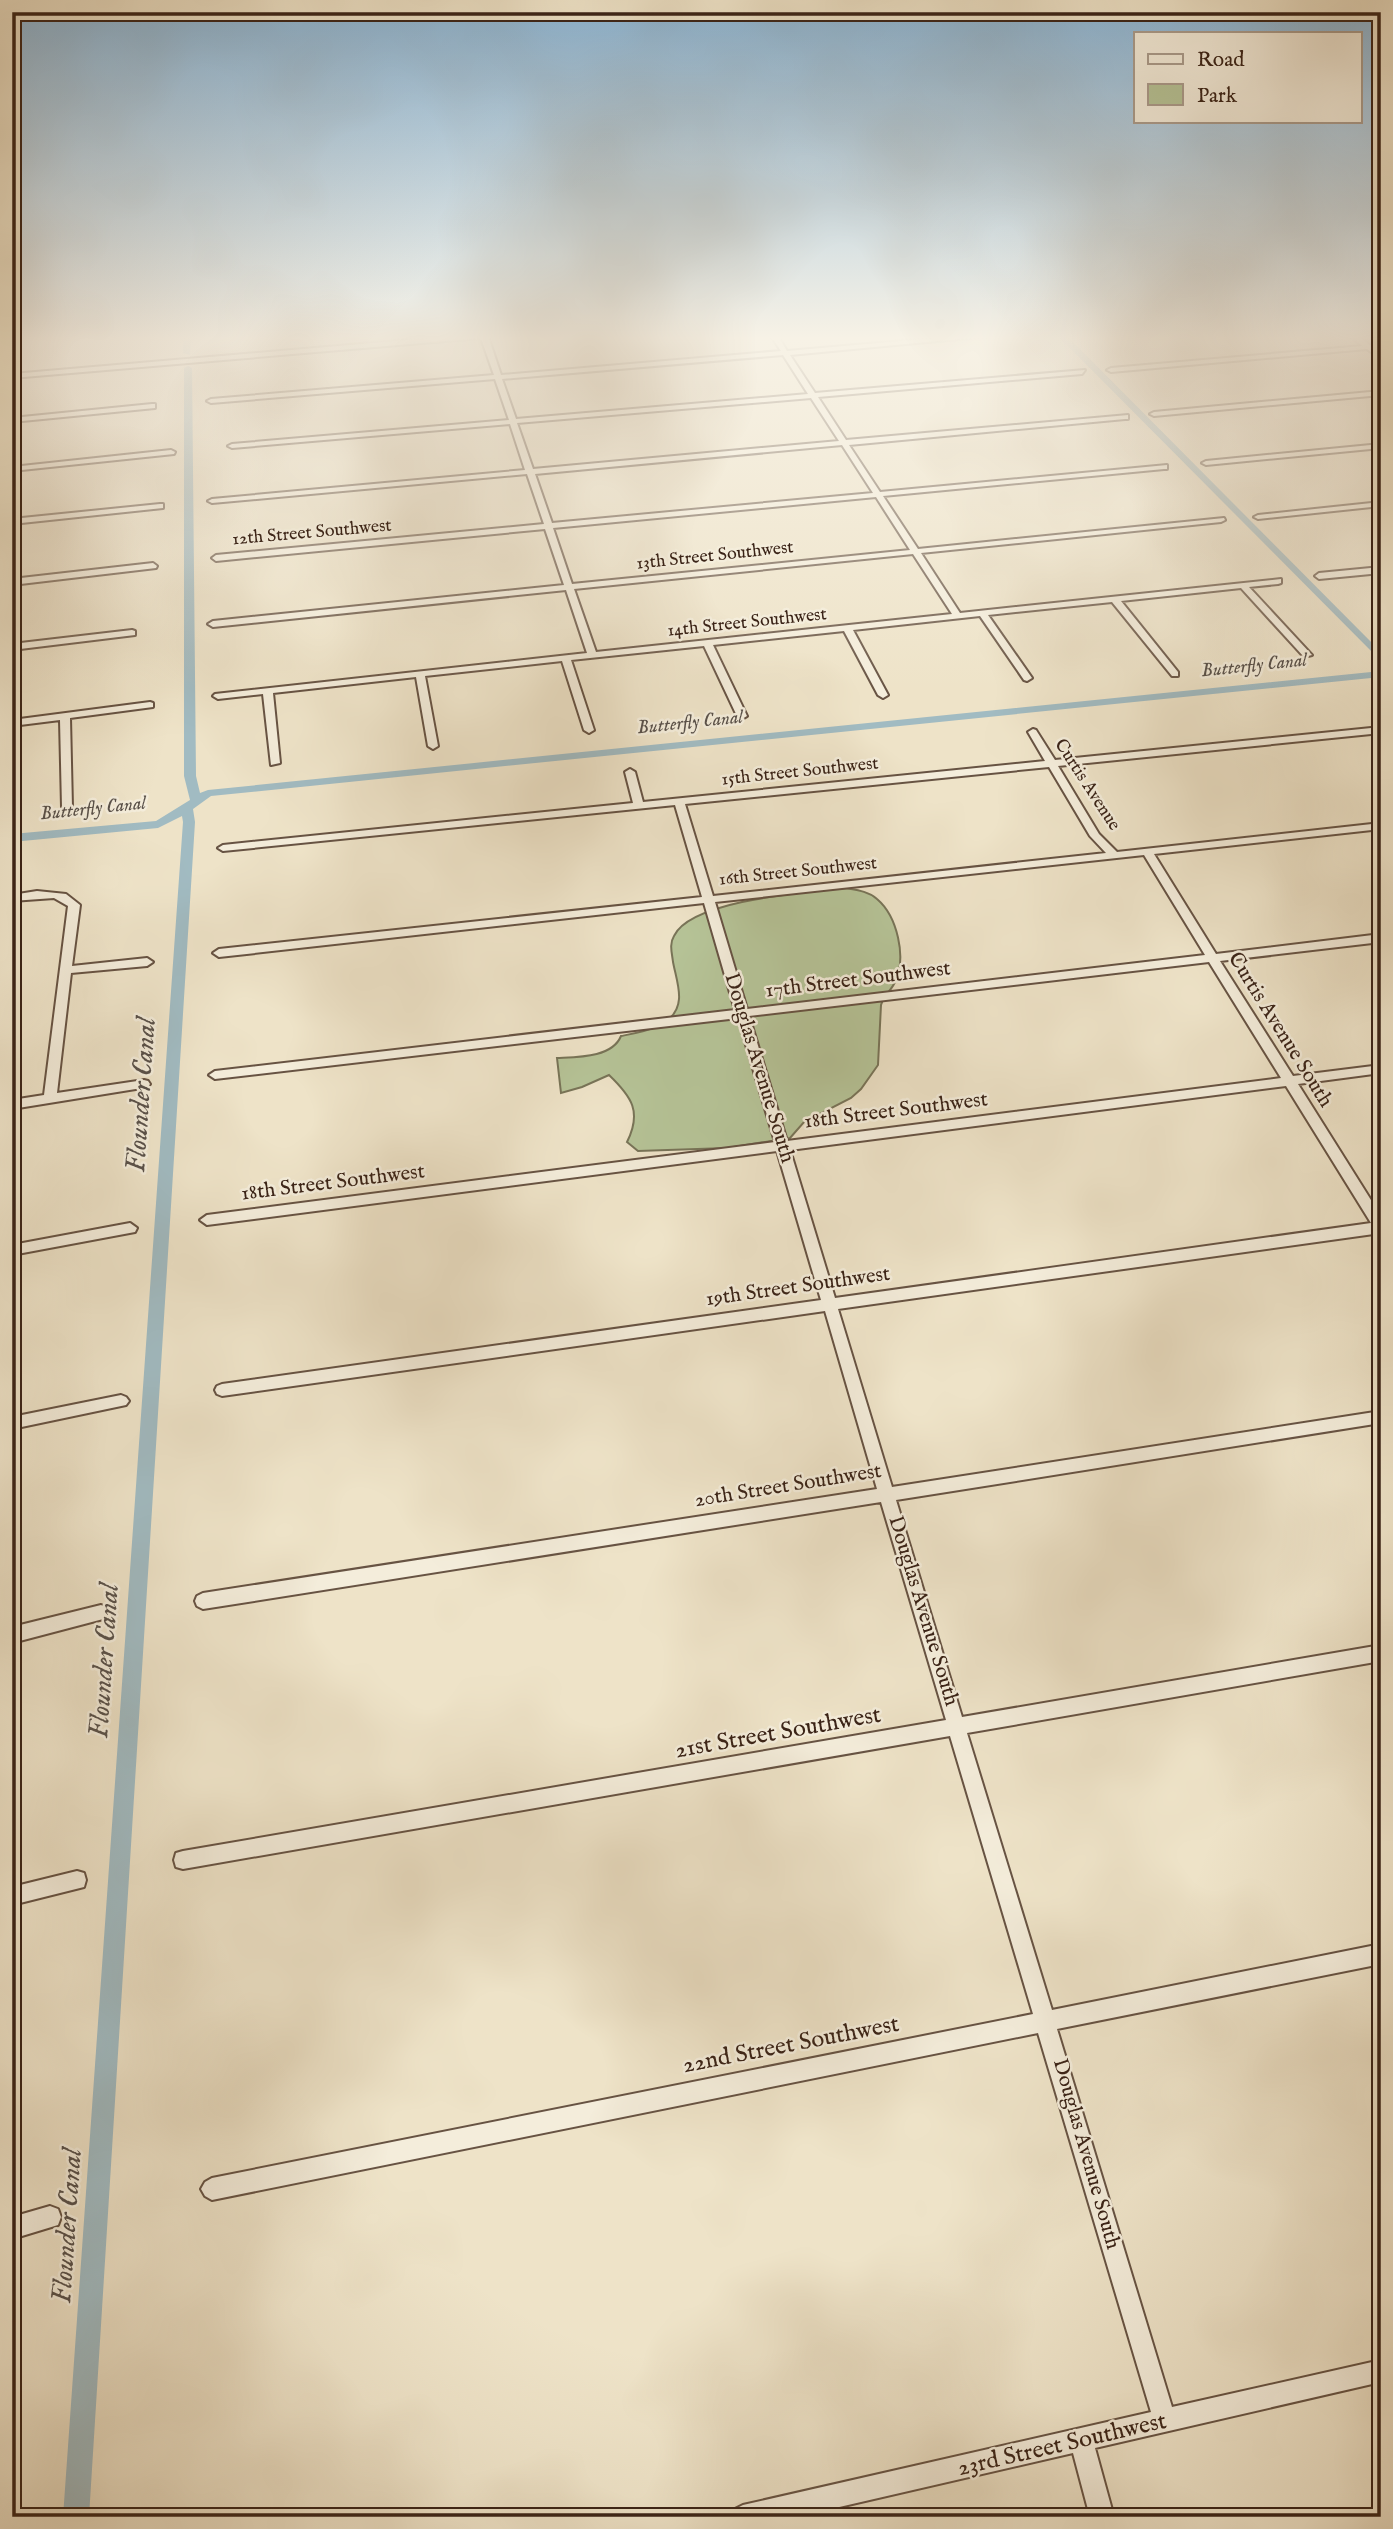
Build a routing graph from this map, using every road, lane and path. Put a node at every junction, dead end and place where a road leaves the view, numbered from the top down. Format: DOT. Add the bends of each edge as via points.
graph roads {
  1 [pos="152,454"];
  2 [pos="524,454"];
  3 [pos="720,454"];
  4 [pos="851,454"];
  5 [pos="1298,454"];
  6 [pos="1206,463"];
  7 [pos="1164,467"];
  8 [pos="12,469"];
  9 [pos="530,471"];
  10 [pos="878,494"];
  11 [pos="212,501"];
  12 [pos="1381,504"];
  13 [pos="160,506"];
  14 [pos="1258,517"];
  15 [pos="1221,520"];
  16 [pos="12,522"];
  17 [pos="549,526"];
  18 [pos="916,551"];
  19 [pos="216,558"];
  20 [pos="153,566"];
  21 [pos="1380,570"];
  22 [pos="1319,576"];
  23 [pos="1278,581"];
  24 [pos="12,582"];
  25 [pos="1243,584"];
  26 [pos="569,587"];
  27 [pos="1115,599"];
  28 [pos="982,613"];
  29 [pos="958,616"];
  30 [pos="213,624"];
  31 [pos="847,628"];
  32 [pos="132,633"];
  33 [pos="708,643"];
  34 [pos="12,648"];
  35 [pos="1307,655"];
  36 [pos="592,656"];
  37 [pos="566,658"];
  38 [pos="420,674"];
  39 [pos="1175,674"];
  40 [pos="1027,678"];
  41 [pos="268,691"];
  42 [pos="883,695"];
  43 [pos="218,696"];
  44 [pos="150,705"];
  45 [pos="65,716"];
  46 [pos="742,716"];
  47 [pos="12,723"];
  48 [pos="589,730"];
  49 [pos="1381,730"];
  50 [pos="1033,732"];
  51 [pos="433,746"];
  52 [pos="275,763"];
  53 [pos="1052,763"];
  54 [pos="630,772"];
  55 [pos="679,802"];
  56 [pos="639,806"];
  57 [pos="67,807"];
  58 [pos="1381,826"];
  59 [pos="223,848"];
  60 [pos="1147,852"];
  61 [pos="1114,855"];
  62 [pos="12,898"];
  63 [pos="708,900"];
  64 [pos="1381,937"];
  65 [pos="219,953"];
  66 [pos="1213,958"];
  67 [pos="147,962"];
  68 [pos="67,970"];
  69 [pos="743,1013"];
  70 [pos="1381,1069"];
  71 [pos="215,1075"];
  72 [pos="1290,1081"];
  73 [pos="144,1084"];
  74 [pos="50,1098"];
  75 [pos="12,1105"];
  76 [pos="782,1146"];
  77 [pos="208,1220"];
  78 [pos="1381,1227"];
  79 [pos="130,1228"];
  80 [pos="12,1250"];
  81 [pos="830,1304"];
  82 [pos="222,1390"];
  83 [pos="121,1401"];
  84 [pos="1381,1417"];
  85 [pos="12,1423"];
  86 [pos="888,1493"];
  87 [pos="203,1601"];
  88 [pos="101,1614"];
  89 [pos="12,1635"];
  90 [pos="1381,1653"];
  91 [pos="958,1727"];
  92 [pos="183,1860"];
  93 [pos="77,1880"];
  94 [pos="12,1896"];
  95 [pos="1381,1954"];
  96 [pos="1046,2021"];
  97 [pos="212,2189"];
  98 [pos="50,2217"];
  99 [pos="12,2228"];
  100 [pos="1381,2371"];
  101 [pos="1165,2421"];
  102 [pos="1081,2440"];
  103 [pos="743,2517"];
  104 [pos="1101,2517"];
  1 -- 8 [label="street"];
  2 -- 9 [label="street"];
  3 -- 9 [label="street"];
  4 -- 10 [label="street"];
  5 -- 6 [label="street"];
  7 -- 10 [label="street, 12th Street Southwest"];
  9 -- 11 [label="street"];
  9 -- 17 [label="street"];
  10 -- 17 [label="street, 12th Street Southwest"];
  10 -- 18 [label="street"];
  12 -- 14 [label="street"];
  13 -- 16 [label="street"];
  15 -- 18 [label="street, 13th Street Southwest"];
  17 -- 19 [label="street, 12th Street Southwest"];
  17 -- 26 [label="street"];
  18 -- 26 [label="street, 13th Street Southwest"];
  18 -- 29 [label="street"];
  20 -- 24 [label="street"];
  21 -- 22 [label="street"];
  23 -- 25 [label="street, 14th Street Southwest"];
  25 -- 27 [label="street, 14th Street Southwest"];
  25 -- 35 [label="street"];
  26 -- 30 [label="street, 13th Street Southwest"];
  26 -- 36 [label="street"];
  27 -- 28 [label="street, 14th Street Southwest"];
  27 -- 39 [label="street"];
  28 -- 29 [label="street, 14th Street Southwest"];
  28 -- 40 [label="street"];
  29 -- 31 [label="street, 14th Street Southwest"];
  31 -- 33 [label="street, 14th Street Southwest"];
  31 -- 42 [label="street"];
  32 -- 34 [label="street"];
  33 -- 36 [label="street, 14th Street Southwest"];
  33 -- 46 [label="street"];
  36 -- 37 [label="street, 14th Street Southwest"];
  37 -- 38 [label="street, 14th Street Southwest"];
  37 -- 48 [label="street"];
  38 -- 41 [label="street, 14th Street Southwest"];
  38 -- 51 [label="street"];
  41 -- 43 [label="street, 14th Street Southwest"];
  41 -- 52 [label="street"];
  44 -- 45 [label="street"];
  45 -- 47 [label="street"];
  45 -- 57 [label="street"];
  49 -- 53 [label="street, 15th Street Southwest"];
  50 -- 53 [label="street, Curtis Avenue"];
  53 -- 55 [label="street, 15th Street Southwest"];
  53 -- 61 [label="street, Curtis Avenue" via="1095,836"];
  54 -- 56 [label="street"];
  55 -- 56 [label="street, 15th Street Southwest"];
  55 -- 63 [label="street, Douglas Avenue South"];
  56 -- 59 [label="street, 15th Street Southwest"];
  58 -- 60 [label="street, 16th Street Southwest"];
  60 -- 61 [label="street, 16th Street Southwest"];
  60 -- 66 [label="street, Curtis Avenue South"];
  61 -- 63 [label="street, 16th Street Southwest"];
  62 -- 68 [label="street" via="69,898 74,905"];
  63 -- 65 [label="street, 16th Street Southwest"];
  63 -- 69 [label="street, Douglas Avenue South"];
  64 -- 66 [label="street, 17th Street Southwest"];
  66 -- 69 [label="street, 17th Street Southwest"];
  66 -- 72 [label="street, Curtis Avenue South"];
  67 -- 68 [label="street"];
  68 -- 74 [label="street"];
  69 -- 71 [label="street, 17th Street Southwest"];
  69 -- 76 [label="street, Douglas Avenue South"];
  70 -- 72 [label="street, 18th Street Southwest"];
  72 -- 76 [label="street, 18th Street Southwest"];
  72 -- 78 [label="street, Curtis Avenue South"];
  73 -- 74 [label="street"];
  74 -- 75 [label="street"];
  76 -- 77 [label="street, 18th Street Southwest"];
  76 -- 81 [label="street, Douglas Avenue South"];
  78 -- 81 [label="street, 19th Street Southwest"];
  79 -- 80 [label="street"];
  81 -- 82 [label="street, 19th Street Southwest"];
  81 -- 86 [label="street, Douglas Avenue South"];
  83 -- 85 [label="street"];
  84 -- 86 [label="street, 20th Street Southwest"];
  86 -- 87 [label="street, 20th Street Southwest"];
  86 -- 91 [label="street, Douglas Avenue South"];
  88 -- 89 [label="street"];
  90 -- 91 [label="street, 21st Street Southwest"];
  91 -- 92 [label="street, 21st Street Southwest"];
  91 -- 96 [label="street, Douglas Avenue South"];
  93 -- 94 [label="street"];
  95 -- 96 [label="street, 22nd Street Southwest"];
  96 -- 97 [label="street, 22nd Street Southwest"];
  96 -- 101 [label="street, Douglas Avenue South"];
  98 -- 99 [label="street"];
  100 -- 101 [label="street, 23rd Street Southwest"];
  101 -- 102 [label="street, 23rd Street Southwest"];
  102 -- 103 [label="street, 23rd Street Southwest"];
  102 -- 104 [label="street"];
}
